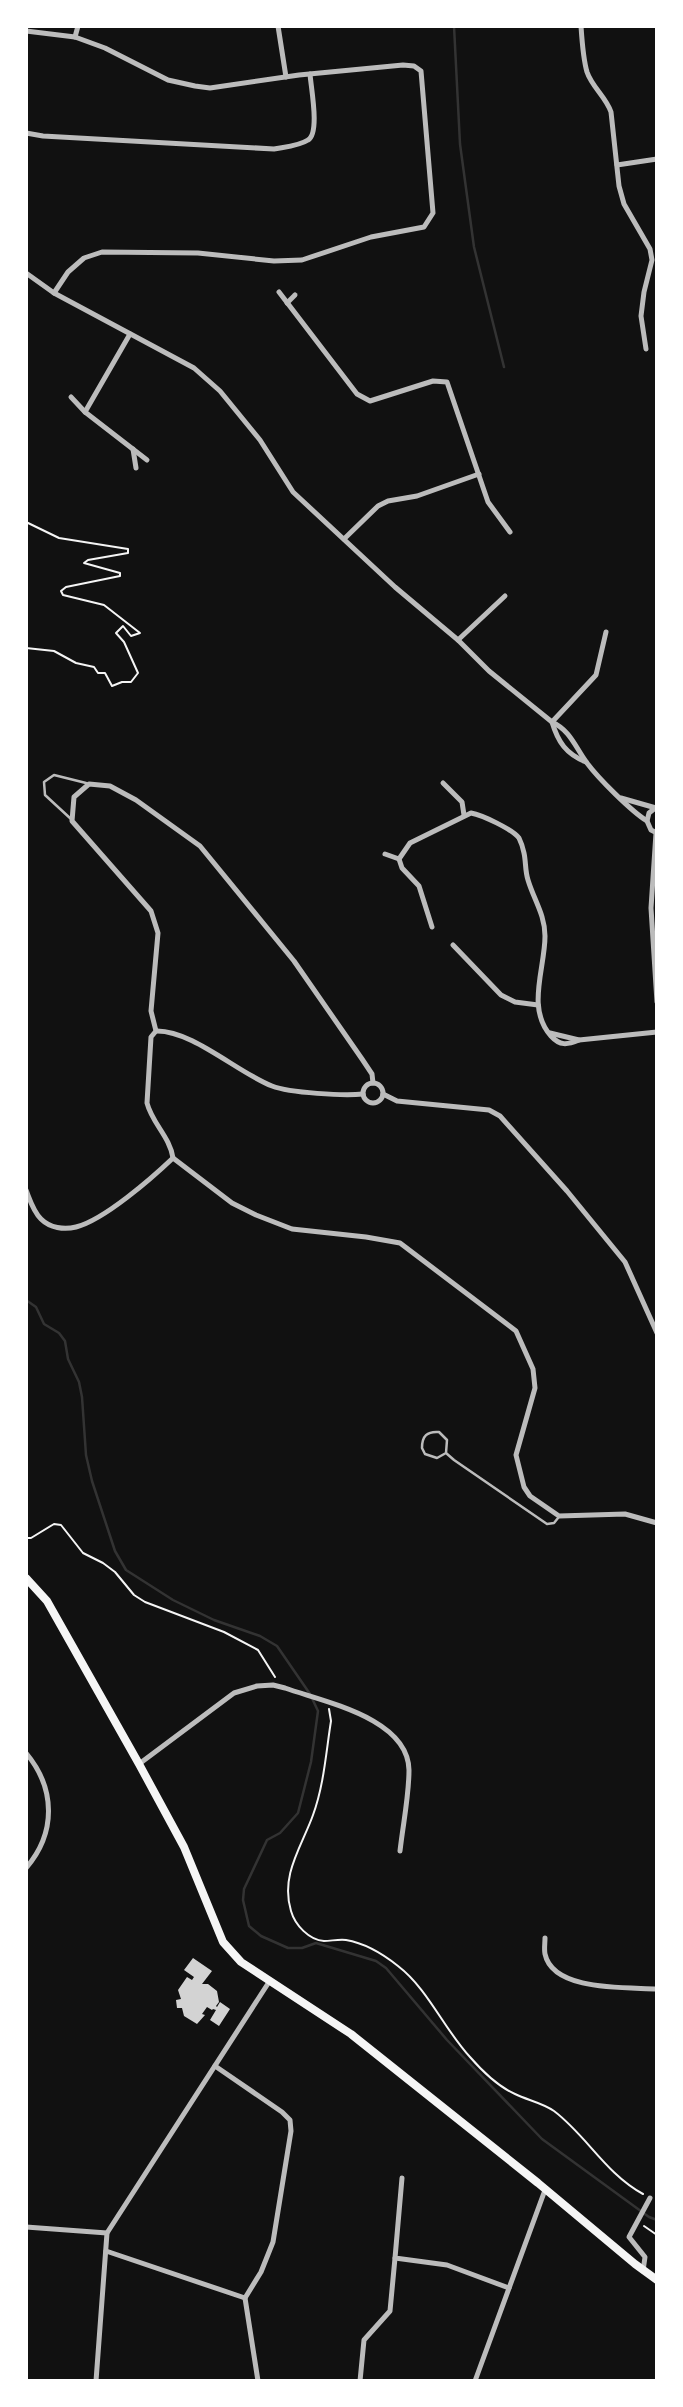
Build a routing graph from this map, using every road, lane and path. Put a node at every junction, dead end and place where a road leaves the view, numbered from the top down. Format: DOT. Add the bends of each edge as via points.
graph roads {
  1 [pos="78,26"];
  2 [pos="278,26"];
  3 [pos="581,26"];
  4 [pos="26,31"];
  5 [pos="75,37"];
  6 [pos="310,74"];
  7 [pos="286,77"];
  8 [pos="26,133"];
  9 [pos="657,159"];
  10 [pos="617,165"];
  11 [pos="26,273"];
  12 [pos="54,292"];
  13 [pos="279,292"];
  14 [pos="295,295"];
  15 [pos="287,303"];
  16 [pos="130,334"];
  17 [pos="646,349"];
  18 [pos="71,397"];
  19 [pos="85,411"];
  20 [pos="133,449"];
  21 [pos="147,460"];
  22 [pos="136,468"];
  23 [pos="479,474"];
  24 [pos="26,522"];
  25 [pos="510,532"];
  26 [pos="344,539"];
  27 [pos="505,596"];
  28 [pos="606,632"];
  29 [pos="458,640"];
  30 [pos="26,648"];
  31 [pos="552,722"];
  32 [pos="586,762"];
  33 [pos="443,783"];
  34 [pos="89,784"];
  35 [pos="621,798"];
  36 [pos="656,808"];
  37 [pos="464,815"];
  38 [pos="72,821"];
  39 [pos="647,821"];
  40 [pos="657,833"];
  41 [pos="385,854"];
  42 [pos="399,859"];
  43 [pos="432,927"];
  44 [pos="453,945"];
  45 [pos="657,1002"];
  46 [pos="538,1005"];
  47 [pos="156,1031"];
  48 [pos="657,1032"];
  49 [pos="373,1083"];
  50 [pos="363,1094"];
  51 [pos="383,1094"];
  52 [pos="173,1158"];
  53 [pos="26,1190"];
  54 [pos="657,1333"];
  55 [pos="446,1453"];
  56 [pos="559,1516"];
  57 [pos="657,1523"];
  58 [pos="26,1538"];
  59 [pos="26,1578"];
  60 [pos="276,1679"];
  61 [pos="320,1703"];
  62 [pos="26,1753"];
  63 [pos="139,1764"];
  64 [pos="400,1851"];
  65 [pos="26,1868"];
  66 [pos="545,1938"];
  67 [pos="269,1982"];
  68 [pos="657,1989"];
  69 [pos="215,2066"];
  70 [pos="402,2178"];
  71 [pos="545,2190"];
  72 [pos="650,2198"];
  73 [pos="637,2221"];
  74 [pos="26,2227"];
  75 [pos="107,2232"];
  76 [pos="657,2235"];
  77 [pos="106,2251"];
  78 [pos="395,2258"];
  79 [pos="643,2271"];
  80 [pos="657,2280"];
  81 [pos="509,2288"];
  82 [pos="245,2298"];
  83 [pos="96,2381"];
  84 [pos="258,2381"];
  85 [pos="360,2381"];
  86 [pos="475,2381"];
  1 -- 5 [label="street"];
  2 -- 7 [label="street"];
  3 -- 10 [label="street" via="587,73 611,112"];
  4 -- 5 [label="street"];
  5 -- 7 [label="street" via="180,85 211,88"];
  6 -- 7 [label="street"];
  6 -- 8 [label="street" via="313,135 274,149"];
  6 -- 12 [label="street" via="403,65 421,71 433,213 424,227 371,237 302,260 102,252 84,258"];
  9 -- 10 [label="street"];
  10 -- 17 [label="street" via="624,204 652,260 641,316"];
  11 -- 12 [label="street"];
  12 -- 16 [label="street"];
  13 -- 15 [label="street"];
  14 -- 15 [label="street"];
  15 -- 23 [label="street" via="357,394 370,401 433,381 447,382"];
  16 -- 19 [label="street"];
  16 -- 26 [label="street" via="194,368 220,391 260,440 293,492"];
  18 -- 19 [label="street"];
  19 -- 20 [label="street"];
  20 -- 21 [label="street"];
  20 -- 22 [label="street"];
  23 -- 25 [label="street" via="488,502"];
  23 -- 26 [label="street" via="388,501"];
  24 -- 30 [label="path" via="59,538 128,549 128,553 84,563 120,576 66,587 61,592 104,605 140,634 131,636 124,626 116,633 138,673 131,682 112,686 105,673 94,667 54,651"];
  26 -- 29 [label="street"];
  27 -- 29 [label="street"];
  28 -- 31 [label="street" via="596,675"];
  29 -- 31 [label="street"];
  31 -- 32 [label="street" via="573,739"];
  31 -- 32 [label="street" via="565,750"];
  32 -- 35 [label="street"];
  33 -- 37 [label="street" via="462,802"];
  34 -- 38 [label="street" via="74,797"];
  34 -- 38 [label="lane" via="54,775 44,782 45,796"];
  34 -- 49 [label="street" via="110,786 136,800 200,846 294,961 372,1074"];
  35 -- 36 [label="street"];
  35 -- 39 [label="street"];
  36 -- 39 [label="street"];
  37 -- 42 [label="street" via="410,843"];
  37 -- 46 [label="street" via="477,814 520,839 545,936"];
  38 -- 47 [label="street" via="151,911 158,933 151,1011"];
  39 -- 40 [label="street"];
  40 -- 45 [label="street" via="651,917"];
  41 -- 42 [label="street"];
  42 -- 43 [label="street" via="419,886"];
  44 -- 46 [label="street" via="501,995 515,1003"];
  46 -- 48 [label="street" via="547,1032 559,1043"];
  47 -- 50 [label="street" via="180,1035 276,1088"];
  47 -- 52 [label="street" via="151,1037 147,1103"];
  49 -- 50 [label="street"];
  49 -- 51 [label="street"];
  50 -- 51 [label="street" via="371,1102"];
  51 -- 54 [label="street" via="397,1101 500,1115 625,1262"];
  52 -- 53 [label="street" via="101,1214 73,1228 60,1228 41,1219"];
  52 -- 56 [label="street" via="232,1203 268,1220 292,1229 400,1244 516,1331 533,1369 535,1388 518,1444 517,1464 530,1496"];
  55 -- 55 [label="lane" via="437,1458 425,1454 424,1437 433,1432 444,1435"];
  55 -- 56 [label="lane" via="547,1524"];
  56 -- 57 [label="street" via="625,1514"];
  58 -- 60 [label="path" via="61,1525 83,1553 115,1572 134,1595 258,1650"];
  59 -- 63 [label="main road" via="47,1601"];
  61 -- 63 [label="street" via="273,1685 243,1688"];
  61 -- 64 [label="street" via="378,1723 398,1739 409,1768"];
  61 -- 72 [label="path" via="329,1709 331,1721 313,1815 289,1875 291,1913 306,1934 322,1941 360,1944 406,1972 491,2079 553,2110 615,2176"];
  62 -- 65 [label="street" via="40,1770 49,1798 48,1826"];
  63 -- 67 [label="main road" via="184,1847 223,1942"];
  66 -- 68 [label="street" via="548,1962 574,1981"];
  67 -- 69 [label="street"];
  67 -- 71 [label="main road" via="351,2034"];
  69 -- 75 [label="street"];
  69 -- 82 [label="street" via="282,2112 292,2131 273,2242"];
  70 -- 78 [label="street"];
  71 -- 79 [label="main road"];
  71 -- 81 [label="street"];
  72 -- 73 [label="street"];
  73 -- 76 [label="path"];
  73 -- 79 [label="street" via="629,2236 645,2257"];
  74 -- 75 [label="street"];
  75 -- 77 [label="street"];
  77 -- 82 [label="street"];
  77 -- 83 [label="street"];
  78 -- 81 [label="street" via="447,2265"];
  78 -- 85 [label="street" via="390,2311 364,2340"];
  79 -- 80 [label="main road"];
  81 -- 86 [label="street"];
  82 -- 84 [label="street"];
}
